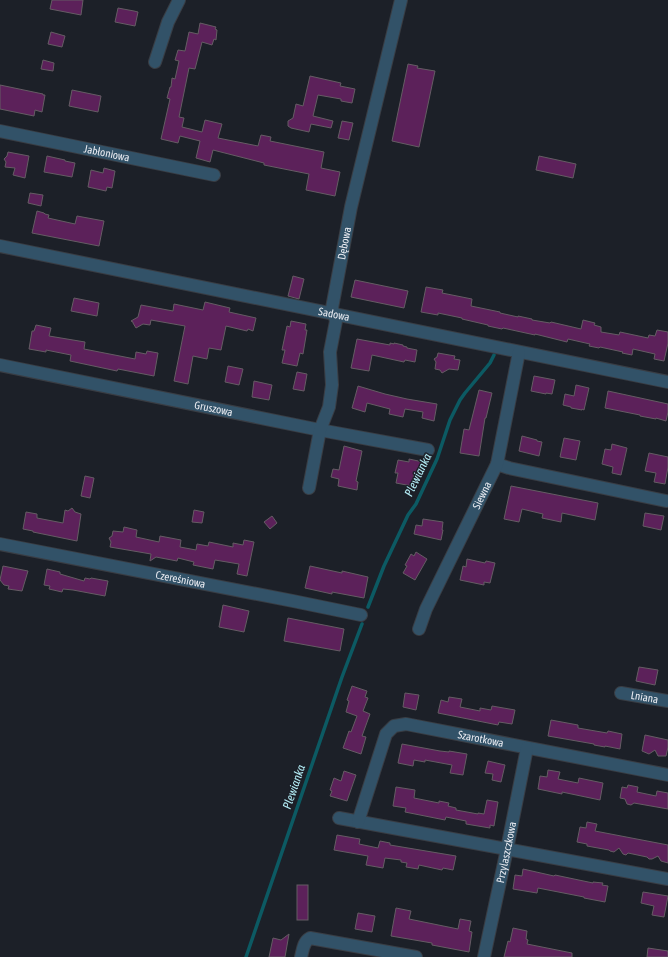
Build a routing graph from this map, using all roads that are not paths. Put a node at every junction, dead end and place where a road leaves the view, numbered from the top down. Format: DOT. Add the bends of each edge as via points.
graph roads {
  1 [pos="179,0"];
  2 [pos="400,0"];
  3 [pos="155,62"];
  4 [pos="0,131"];
  5 [pos="214,175"];
  6 [pos="0,246"];
  7 [pos="334,314"];
  8 [pos="519,352"];
  9 [pos="0,365"];
  10 [pos="668,382"];
  11 [pos="320,430"];
  12 [pos="428,450"];
  13 [pos="497,464"];
  14 [pos="309,488"];
  15 [pos="666,501"];
  16 [pos="0,544"];
  17 [pos="361,615"];
  18 [pos="419,629"];
  19 [pos="621,693"];
  20 [pos="668,701"];
  21 [pos="527,748"];
  22 [pos="668,775"];
  23 [pos="339,818"];
  24 [pos="358,822"];
  25 [pos="507,849"];
  26 [pos="668,879"];
  27 [pos="301,957"];
  28 [pos="416,957"];
  29 [pos="484,957"];
  1 -- 3 [label="street" via="168,22"];
  2 -- 7 [label="street, Dębowa" via="351,207 332,308"];
  4 -- 5 [label="street, Jabłoniowa"];
  6 -- 7 [label="street, Sadowa"];
  7 -- 8 [label="street, Sadowa"];
  7 -- 11 [label="street, Dębowa" via="336,321 330,352 332,385 329,407"];
  8 -- 10 [label="street, Sadowa"];
  8 -- 13 [label="street, Siewna"];
  9 -- 11 [label="street, Gruszowa"];
  11 -- 12 [label="street, Gruszowa"];
  11 -- 14 [label="street, Dębowa"];
  13 -- 15 [label="street"];
  13 -- 18 [label="street, Siewna" via="426,609"];
  16 -- 17 [label="street, Czereśniowa"];
  19 -- 20 [label="street, Lniana"];
  21 -- 22 [label="street, Szarotkowa"];
  21 -- 24 [label="street, Szarotkowa" via="406,724 394,726 386,734"];
  21 -- 25 [label="street, Przylaszczkowa"];
  23 -- 24 [label="street"];
  24 -- 25 [label="street"];
  25 -- 26 [label="street"];
  25 -- 29 [label="street, Przylaszczkowa"];
  27 -- 28 [label="street" via="304,944 310,938"];
}
